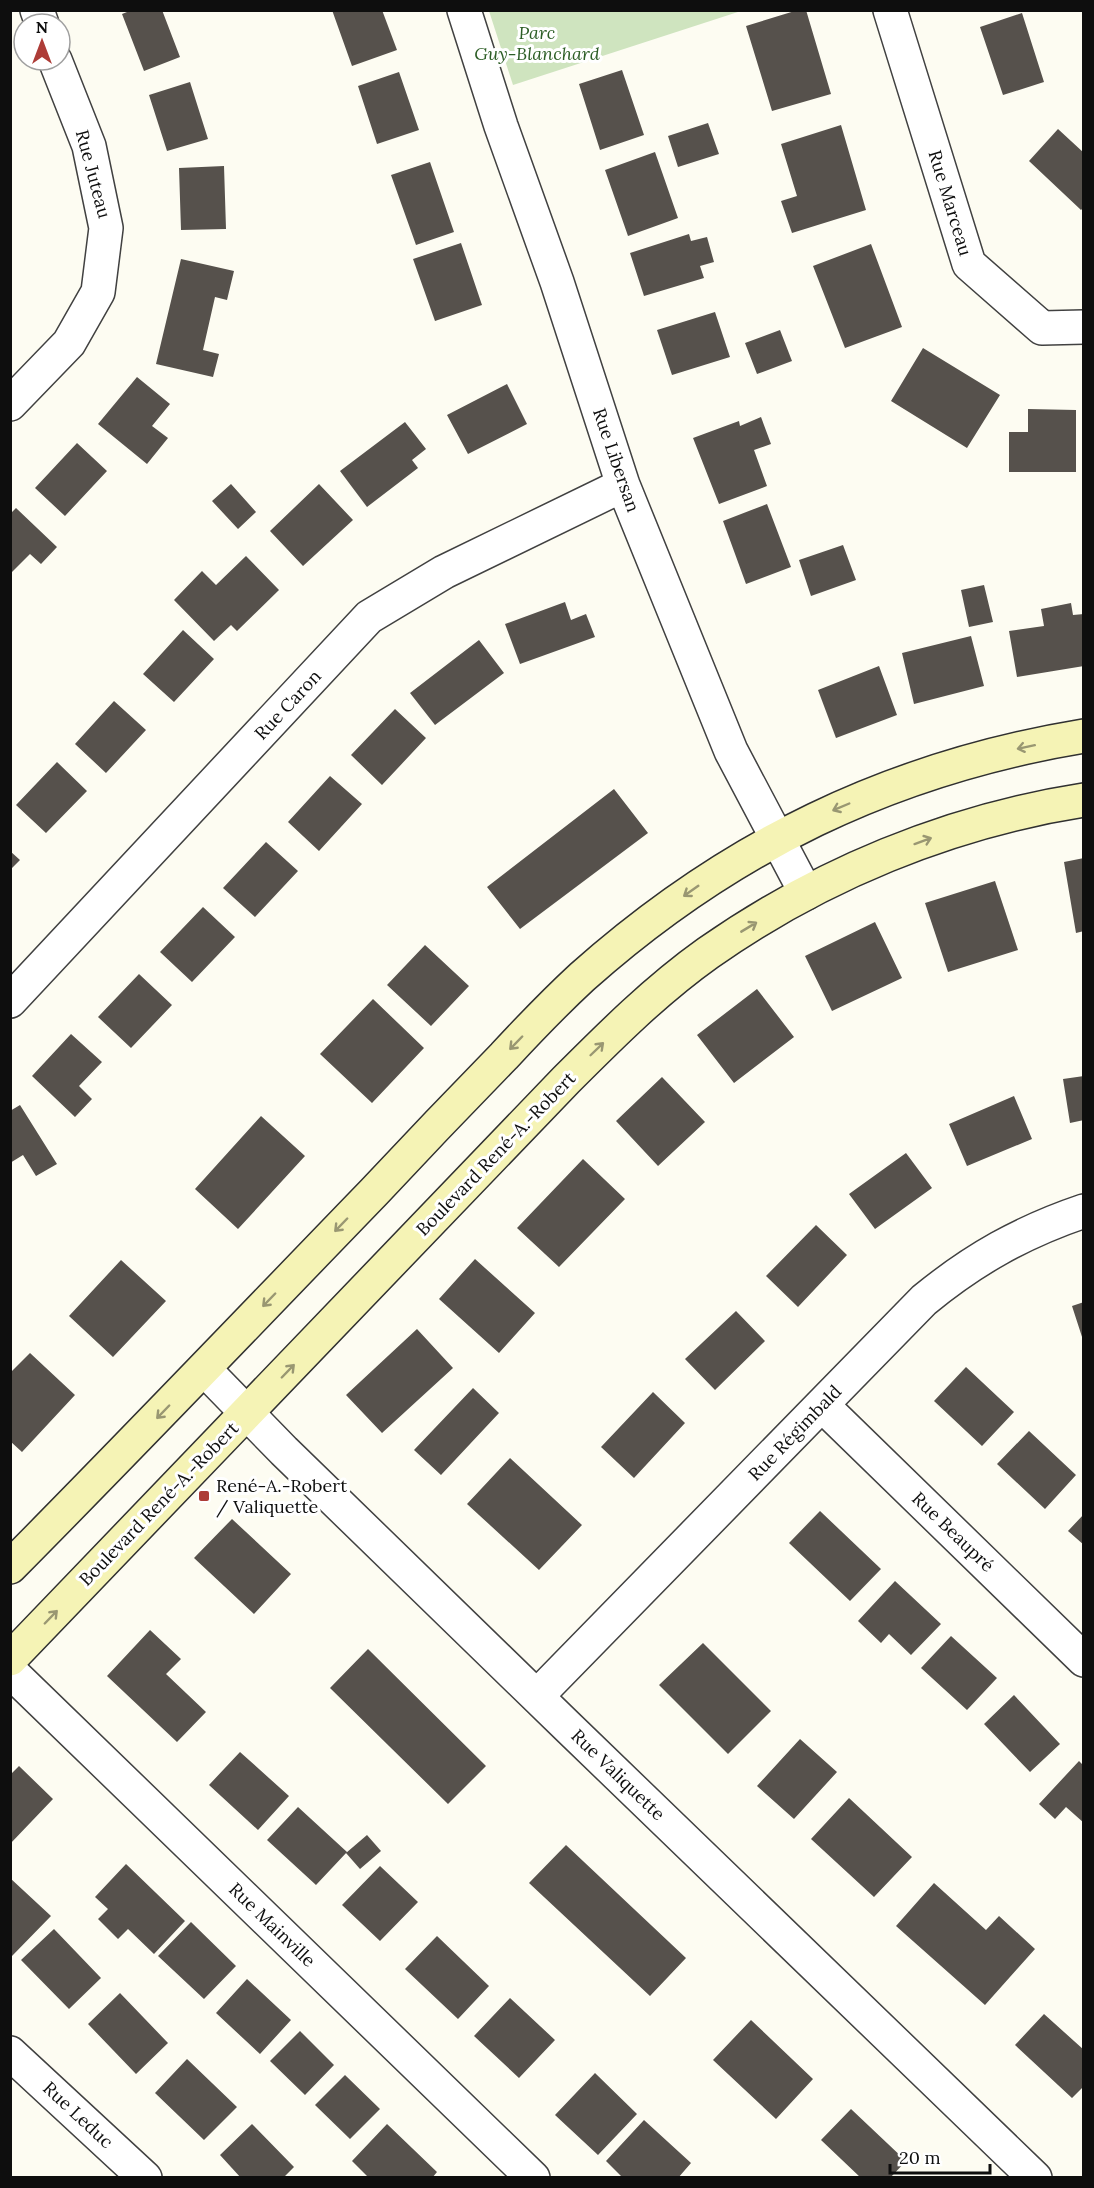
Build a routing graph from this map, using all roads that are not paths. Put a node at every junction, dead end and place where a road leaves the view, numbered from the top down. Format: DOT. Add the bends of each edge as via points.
graph roads {
  1 [pos="464,10"];
  2 [pos="890,10"];
  3 [pos="60,72"];
  4 [pos="1083,327"];
  5 [pos="10,404"];
  6 [pos="623,485"];
  7 [pos="1083,736"];
  8 [pos="1083,801"];
  9 [pos="776,838"];
  10 [pos="806,893"];
  11 [pos="10,1001"];
  12 [pos="1083,1211"];
  13 [pos="204,1370"];
  14 [pos="822,1405"];
  15 [pos="247,1413"];
  16 [pos="10,1567"];
  17 [pos="10,1659"];
  18 [pos="1083,1660"];
  19 [pos="10,1671"];
  20 [pos="537,1696"];
  21 [pos="10,2053"];
  22 [pos="146,2178"];
  23 [pos="533,2178"];
  24 [pos="1035,2178"];
  1 -- 6 [label="street, Rue Libersan"];
  2 -- 4 [label="street, Rue Marceau" via="969,264 1042,328"];
  3 -- 5 [label="street, Rue Juteau" via="88,146 106,228 98,292 69,343"];
  6 -- 9 [label="street, Rue Libersan" via="731,752"];
  6 -- 11 [label="street, Rue Caron" via="444,572 369,617"];
  7 -- 9 [label="street, one-way" via="934,771 853,802"];
  10 -- 8 [label="street, Boulevard René-A.-Robert, one-way" via="872,861 949,832"];
  9 -- 10 [label="street, Rue Libersan"];
  9 -- 13 [label="street, one-way" via="664,910 573,985"];
  15 -- 10 [label="street, Boulevard René-A.-Robert, one-way" via="640,1008 707,954"];
  12 -- 14 [label="street, Rue Régimbald" via="1015,1238 943,1285 900,1323"];
  13 -- 15 [label="street, Rue Valiquette"];
  13 -- 16 [label="street, one-way"];
  14 -- 18 [label="street, Rue Beaupré"];
  14 -- 20 [label="street, Rue Régimbald"];
  17 -- 15 [label="street, Boulevard René-A.-Robert, one-way"];
  15 -- 20 [label="street, Rue Valiquette"];
  19 -- 23 [label="street, Rue Mainville"];
  20 -- 24 [label="street, Rue Valiquette"];
  21 -- 22 [label="street, Rue Leduc"];
}
